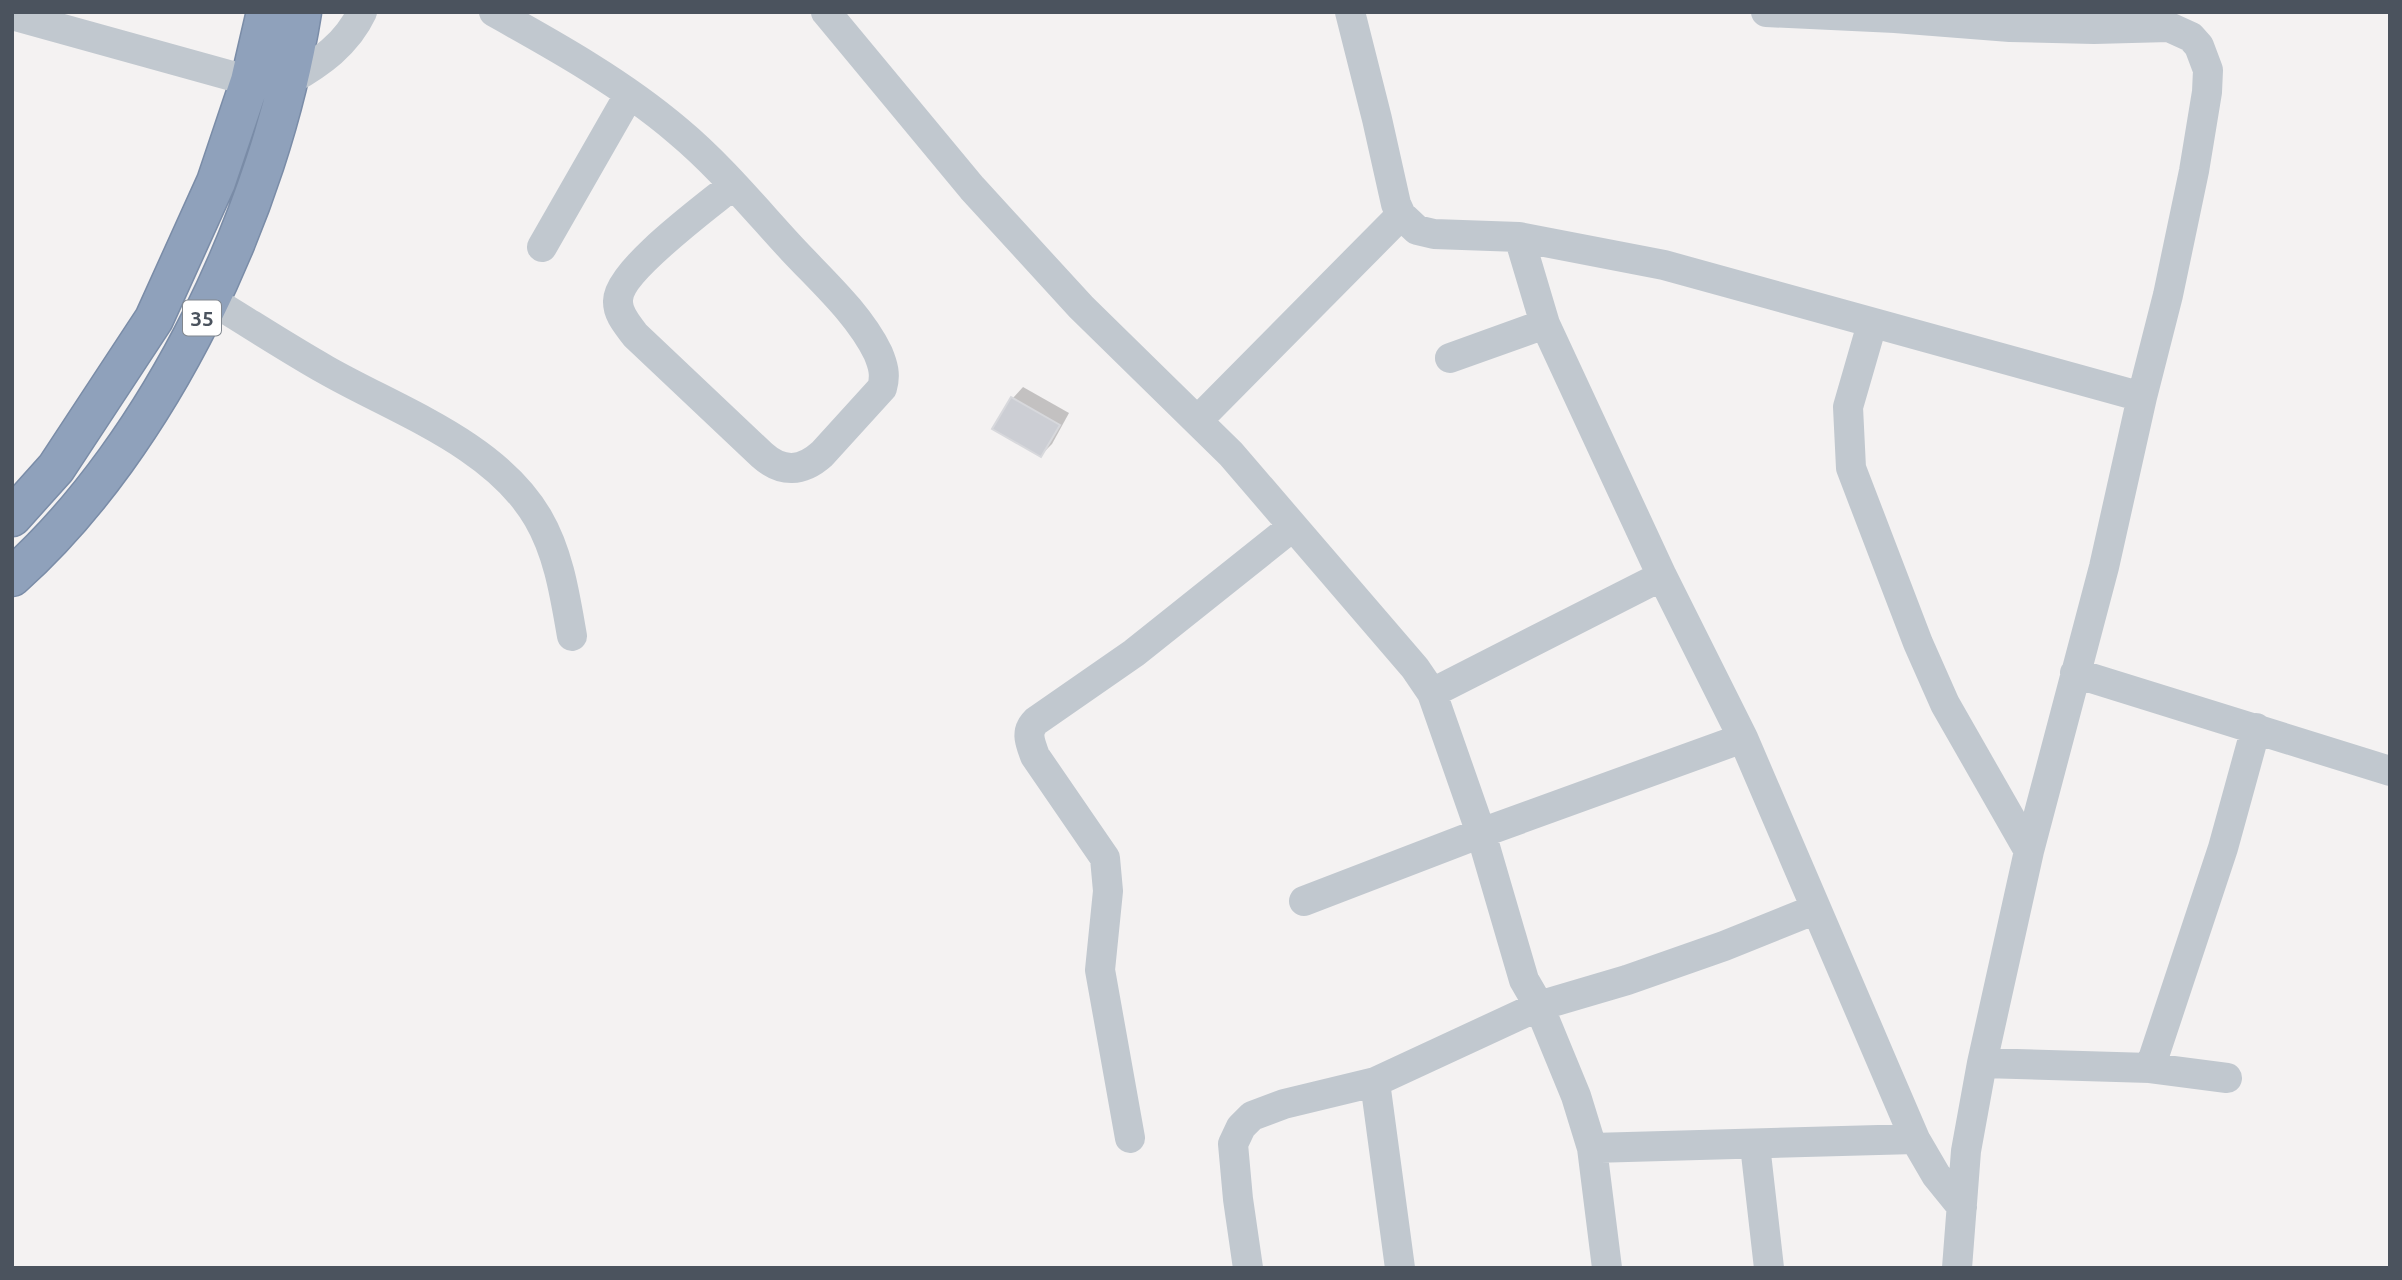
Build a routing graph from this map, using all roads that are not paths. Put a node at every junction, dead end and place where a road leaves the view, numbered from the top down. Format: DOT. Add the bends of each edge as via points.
graph roads {
  1 [pos="266,12"];
  2 [pos="302,12"];
  3 [pos="362,12"];
  4 [pos="494,12"];
  5 [pos="826,12"];
  6 [pos="1350,12"];
  7 [pos="1766,12"];
  8 [pos="12,15"];
  9 [pos="2001,20"];
  10 [pos="290,80"];
  11 [pos="250,81"];
  12 [pos="629,95"];
  13 [pos="733,186"];
  14 [pos="1401,215"];
  15 [pos="1519,237"];
  16 [pos="542,247"];
  17 [pos="211,300"];
  18 [pos="1545,324"];
  19 [pos="1871,324"];
  20 [pos="1450,358"];
  21 [pos="2142,397"];
  22 [pos="1198,420"];
  23 [pos="12,517"];
  24 [pos="1292,527"];
  25 [pos="1662,576"];
  26 [pos="12,577"];
  27 [pos="572,636"];
  28 [pos="2075,673"];
  29 [pos="1432,693"];
  30 [pos="2256,728"];
  31 [pos="1743,738"];
  32 [pos="2390,771"];
  33 [pos="1481,833"];
  34 [pos="2029,851"];
  35 [pos="1304,901"];
  36 [pos="1816,909"];
  37 [pos="1539,1006"];
  38 [pos="1982,1063"];
  39 [pos="2150,1068"];
  40 [pos="2227,1078"];
  41 [pos="1375,1082"];
  42 [pos="1130,1138"];
  43 [pos="1915,1139"];
  44 [pos="1755,1145"];
  45 [pos="1592,1148"];
  46 [pos="1962,1207"];
  47 [pos="1248,1268"];
  48 [pos="1400,1268"];
  49 [pos="1607,1268"];
  50 [pos="1769,1268"];
  51 [pos="1957,1268"];
  1 -- 11 [label="highway, 35"];
  2 -- 10 [label="highway, 35"];
  3 -- 10 [label="street" via="334,50"];
  4 -- 12 [label="street"];
  5 -- 22 [label="street" via="972,188 1081,307"];
  6 -- 14 [label="street"];
  7 -- 9 [label="street"];
  8 -- 11 [label="street"];
  9 -- 21 [label="street" via="2094,29 2169,27 2191,37 2207,61 2207,92 2186,212"];
  10 -- 17 [label="highway, 35" via="268,156"];
  11 -- 23 [label="highway, 35" via="216,182 154,319 56,468"];
  12 -- 13 [label="street" via="678,131"];
  12 -- 16 [label="street"];
  13 -- 13 [label="street" via="648,256 620,289 618,302 622,318 635,335 762,455 795,469 822,454 883,388 885,377 877,351 855,318"];
  14 -- 15 [label="street" via="1417,230 1434,234"];
  14 -- 22 [label="street"];
  15 -- 18 [label="street"];
  15 -- 19 [label="street" via="1664,265"];
  17 -- 26 [label="highway, 35" via="149,411 103,477 38,554"];
  17 -- 27 [label="street" via="324,369 452,437 512,485 538,518 559,568"];
  18 -- 20 [label="street"];
  18 -- 25 [label="street"];
  19 -- 21 [label="street"];
  19 -- 34 [label="street" via="1848,407 1851,468 1945,704"];
  21 -- 28 [label="street"];
  22 -- 24 [label="street"];
  24 -- 29 [label="street"];
  24 -- 42 [label="street" via="1135,653 1029,728 1035,756 1105,858 1108,891 1100,970"];
  25 -- 29 [label="street"];
  25 -- 31 [label="street"];
  28 -- 30 [label="street"];
  28 -- 34 [label="street"];
  29 -- 33 [label="street"];
  30 -- 32 [label="street"];
  30 -- 39 [label="street" via="2223,848"];
  31 -- 33 [label="street"];
  31 -- 36 [label="street"];
  33 -- 35 [label="street"];
  33 -- 37 [label="street" via="1524,980"];
  34 -- 38 [label="street"];
  36 -- 37 [label="street" via="1627,980"];
  36 -- 43 [label="street"];
  37 -- 41 [label="street"];
  37 -- 45 [label="street"];
  38 -- 39 [label="street"];
  38 -- 46 [label="street" via="1966,1152"];
  39 -- 40 [label="street"];
  41 -- 47 [label="street" via="1284,1104 1252,1116 1241,1127 1233,1144"];
  41 -- 48 [label="street"];
  43 -- 44 [label="street"];
  43 -- 46 [label="street"];
  44 -- 45 [label="street"];
  44 -- 50 [label="street"];
  45 -- 49 [label="street"];
  46 -- 51 [label="street"];
}
